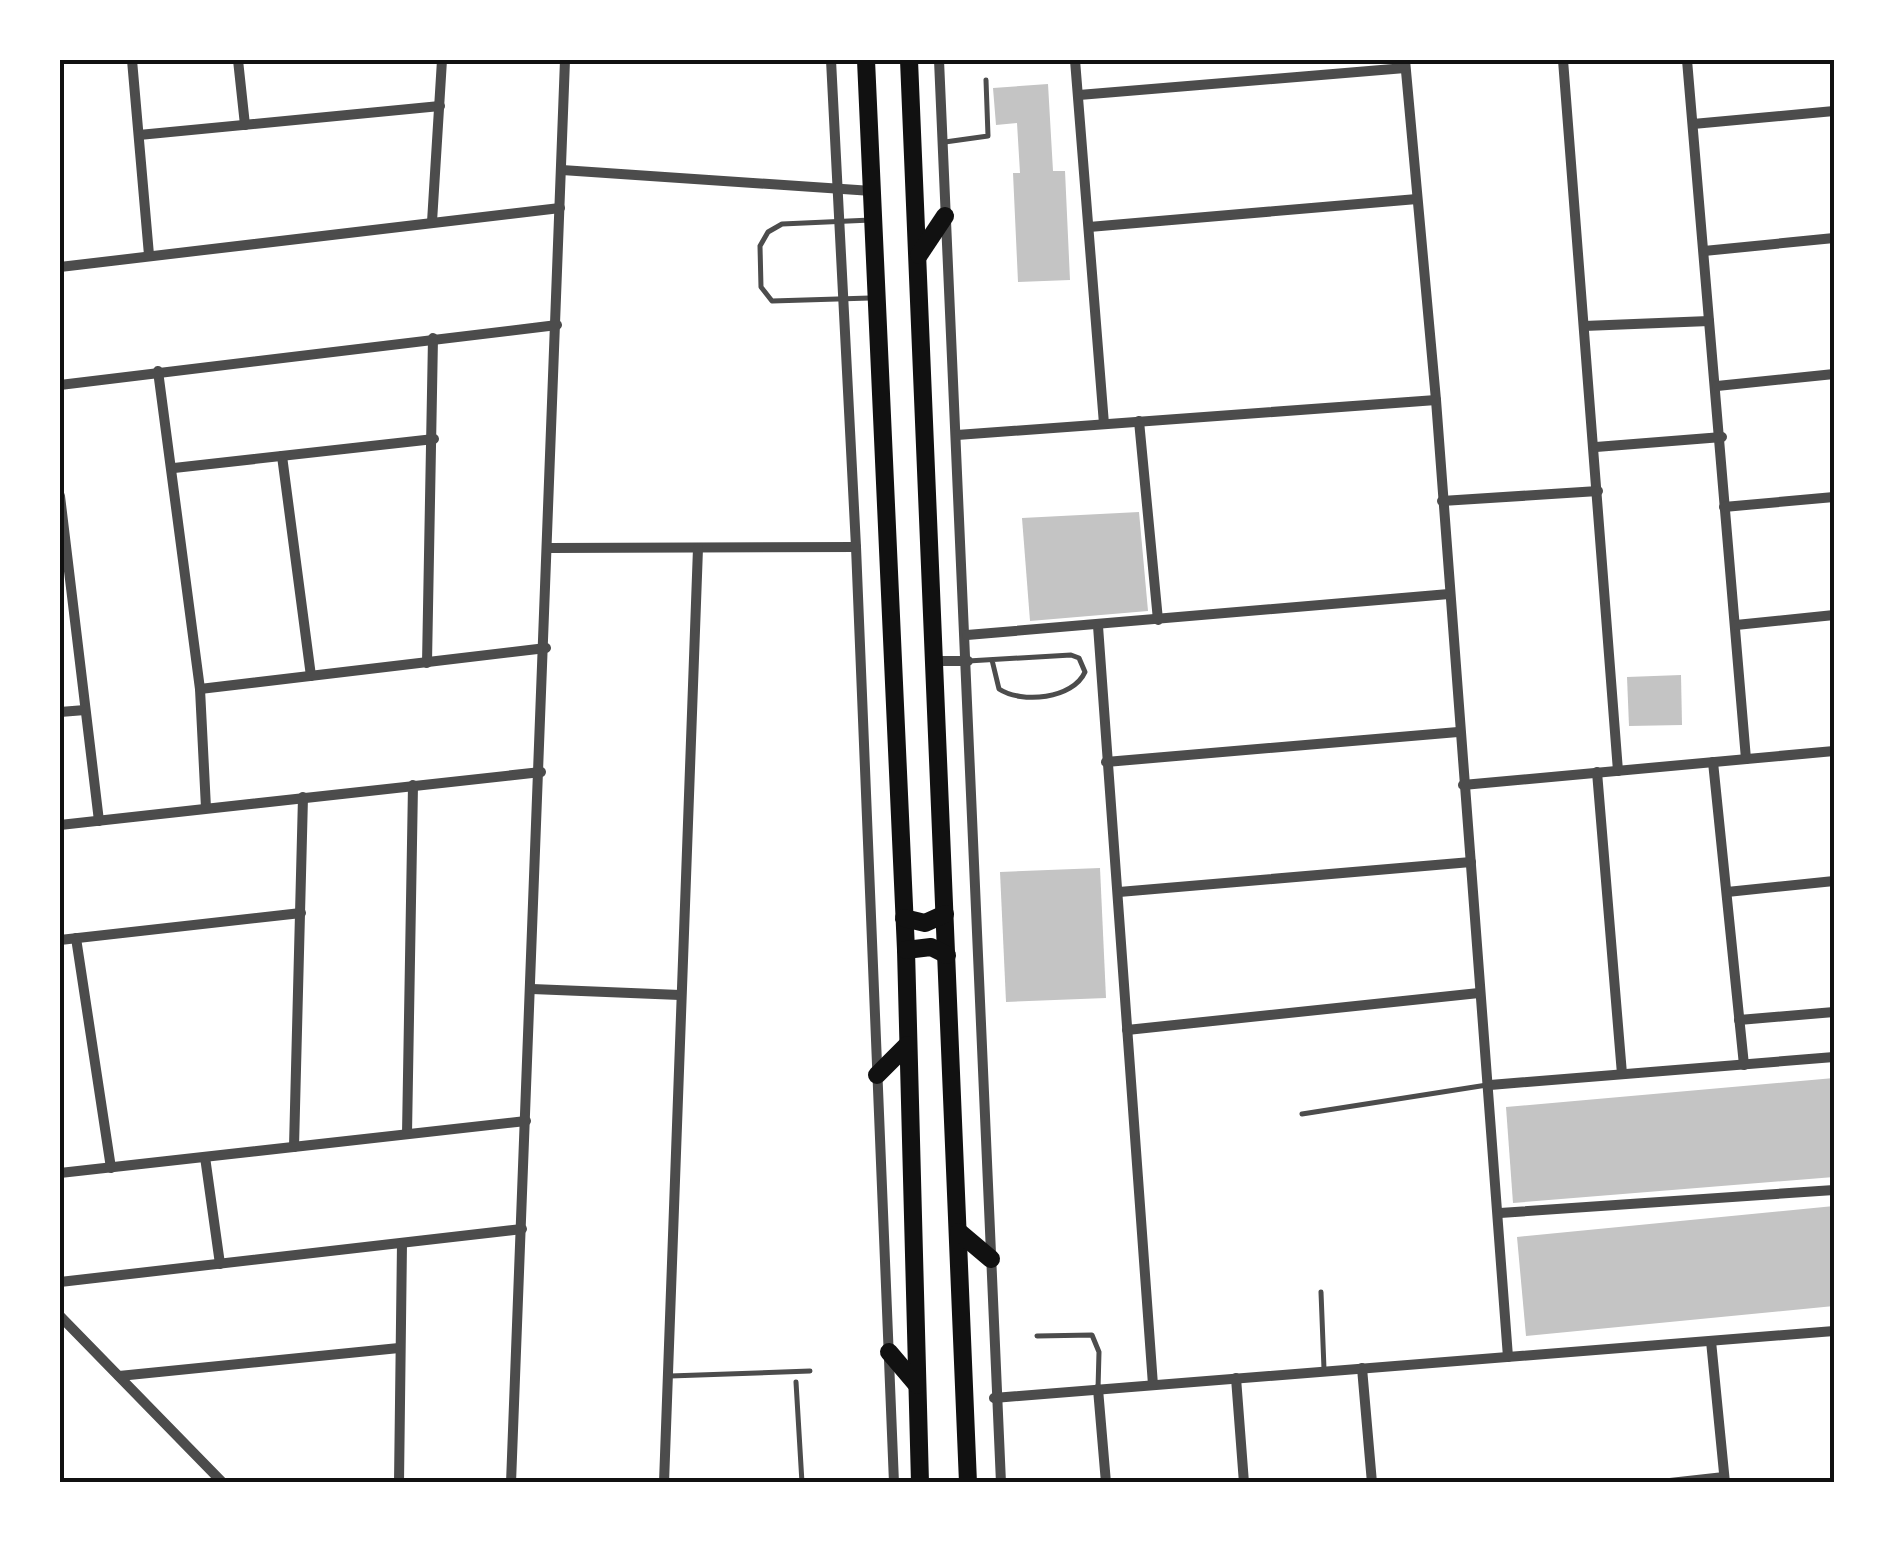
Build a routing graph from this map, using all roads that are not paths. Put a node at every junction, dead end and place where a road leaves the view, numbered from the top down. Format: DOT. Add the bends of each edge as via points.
graph roads {
  1 [pos="132,60"];
  2 [pos="238,60"];
  3 [pos="442,60"];
  4 [pos="566,60"];
  5 [pos="830,60"];
  6 [pos="866,60"];
  7 [pos="910,60"];
  8 [pos="939,60"];
  9 [pos="1075,60"];
  10 [pos="1563,60"];
  11 [pos="1687,60"];
  12 [pos="1405,64"];
  13 [pos="986,80"];
  14 [pos="1079,95"];
  15 [pos="440,106"];
  16 [pos="1834,112"];
  17 [pos="1693,124"];
  18 [pos="245,125"];
  19 [pos="139,136"];
  20 [pos="942,142"];
  21 [pos="562,170"];
  22 [pos="836,188"];
  23 [pos="872,191"];
  24 [pos="1418,200"];
  25 [pos="560,208"];
  26 [pos="946,216"];
  27 [pos="874,220"];
  28 [pos="838,221"];
  29 [pos="432,222"];
  30 [pos="1089,227"];
  31 [pos="1834,238"];
  32 [pos="1704,251"];
  33 [pos="149,254"];
  34 [pos="919,255"];
  35 [pos="60,267"];
  36 [pos="877,298"];
  37 [pos="843,299"];
  38 [pos="1709,322"];
  39 [pos="557,325"];
  40 [pos="1584,326"];
  41 [pos="433,338"];
  42 [pos="158,370"];
  43 [pos="1834,374"];
  44 [pos="60,385"];
  45 [pos="1718,386"];
  46 [pos="1436,400"];
  47 [pos="1139,421"];
  48 [pos="1104,424"];
  49 [pos="956,434"];
  50 [pos="1722,438"];
  51 [pos="434,440"];
  52 [pos="1596,447"];
  53 [pos="282,456"];
  54 [pos="174,468"];
  55 [pos="1598,490"];
  56 [pos="60,496"];
  57 [pos="1834,496"];
  58 [pos="1442,501"];
  59 [pos="1724,507"];
  60 [pos="856,547"];
  61 [pos="550,548"];
  62 [pos="698,548"];
  63 [pos="1450,594"];
  64 [pos="1834,615"];
  65 [pos="1158,620"];
  66 [pos="1736,625"];
  67 [pos="1098,626"];
  68 [pos="967,635"];
  69 [pos="546,648"];
  70 [pos="968,660"];
  71 [pos="992,660"];
  72 [pos="933,662"];
  73 [pos="427,663"];
  74 [pos="312,676"];
  75 [pos="200,689"];
  76 [pos="86,710"];
  77 [pos="60,712"];
  78 [pos="1458,732"];
  79 [pos="1834,751"];
  80 [pos="1746,759"];
  81 [pos="1106,762"];
  82 [pos="1713,762"];
  83 [pos="1618,771"];
  84 [pos="541,772"];
  85 [pos="1596,772"];
  86 [pos="413,785"];
  87 [pos="1463,785"];
  88 [pos="304,797"];
  89 [pos="206,808"];
  90 [pos="99,821"];
  91 [pos="60,825"];
  92 [pos="1471,862"];
  93 [pos="1834,881"];
  94 [pos="1119,892"];
  95 [pos="1726,892"];
  96 [pos="301,913"];
  97 [pos="945,914"];
  98 [pos="904,918"];
  99 [pos="76,938"];
  100 [pos="60,940"];
  101 [pos="906,950"];
  102 [pos="947,954"];
  103 [pos="532,989"];
  104 [pos="1480,992"];
  105 [pos="680,995"];
  106 [pos="1834,1012"];
  107 [pos="1739,1020"];
  108 [pos="1127,1030"];
  109 [pos="907,1045"];
  110 [pos="1834,1057"];
  111 [pos="1744,1064"];
  112 [pos="877,1074"];
  113 [pos="1622,1074"];
  114 [pos="1490,1085"];
  115 [pos="1302,1114"];
  116 [pos="526,1121"];
  117 [pos="407,1134"];
  118 [pos="294,1147"];
  119 [pos="205,1157"];
  120 [pos="111,1168"];
  121 [pos="60,1173"];
  122 [pos="1834,1190"];
  123 [pos="1500,1213"];
  124 [pos="522,1229"];
  125 [pos="960,1232"];
  126 [pos="402,1243"];
  127 [pos="991,1260"];
  128 [pos="220,1264"];
  129 [pos="60,1282"];
  130 [pos="1321,1292"];
  131 [pos="60,1316"];
  132 [pos="1834,1331"];
  133 [pos="1036,1336"];
  134 [pos="1710,1341"];
  135 [pos="400,1348"];
  136 [pos="888,1352"];
  137 [pos="1508,1356"];
  138 [pos="1362,1368"];
  139 [pos="810,1371"];
  140 [pos="1324,1371"];
  141 [pos="119,1376"];
  142 [pos="667,1376"];
  143 [pos="1236,1378"];
  144 [pos="796,1382"];
  145 [pos="1153,1385"];
  146 [pos="917,1386"];
  147 [pos="1098,1389"];
  148 [pos="994,1398"];
  149 [pos="1724,1480"];
  150 [pos="223,1483"];
  151 [pos="399,1483"];
  152 [pos="512,1483"];
  153 [pos="664,1483"];
  154 [pos="802,1483"];
  155 [pos="894,1483"];
  156 [pos="920,1483"];
  157 [pos="968,1483"];
  158 [pos="1000,1483"];
  159 [pos="1106,1483"];
  160 [pos="1244,1483"];
  161 [pos="1372,1483"];
  162 [pos="1670,1483"];
  1 -- 19 [label="street"];
  2 -- 18 [label="street"];
  3 -- 15 [label="street"];
  4 -- 21 [label="street"];
  5 -- 22 [label="street"];
  6 -- 23 [label="main road"];
  7 -- 34 [label="main road"];
  8 -- 20 [label="street"];
  9 -- 14 [label="street"];
  10 -- 40 [label="street"];
  11 -- 17 [label="street"];
  12 -- 14 [label="street"];
  12 -- 24 [label="street"];
  13 -- 20 [label="lane" via="988,136"];
  14 -- 30 [label="street"];
  15 -- 18 [label="street"];
  15 -- 29 [label="street"];
  16 -- 17 [label="street"];
  17 -- 32 [label="street"];
  18 -- 19 [label="street"];
  19 -- 33 [label="street"];
  20 -- 26 [label="street"];
  21 -- 22 [label="street"];
  21 -- 25 [label="street"];
  22 -- 23 [label="street"];
  22 -- 28 [label="street"];
  23 -- 27 [label="main road"];
  24 -- 30 [label="street"];
  24 -- 46 [label="street"];
  25 -- 29 [label="street"];
  25 -- 39 [label="street"];
  26 -- 34 [label="main road"];
  26 -- 49 [label="street"];
  27 -- 28 [label="lane"];
  27 -- 36 [label="main road"];
  28 -- 37 [label="street"];
  28 -- 37 [label="lane" via="782,224 768,232 760,246 761,287 778,303"];
  29 -- 33 [label="street"];
  30 -- 48 [label="street"];
  31 -- 32 [label="street"];
  32 -- 38 [label="street"];
  33 -- 35 [label="street"];
  34 -- 72 [label="main road"];
  36 -- 37 [label="lane"];
  36 -- 98 [label="main road"];
  37 -- 60 [label="street"];
  38 -- 40 [label="street"];
  38 -- 45 [label="street"];
  39 -- 41 [label="street"];
  39 -- 61 [label="street"];
  40 -- 52 [label="street"];
  41 -- 42 [label="street"];
  41 -- 51 [label="street"];
  42 -- 44 [label="street"];
  42 -- 54 [label="street"];
  43 -- 45 [label="street"];
  45 -- 50 [label="street"];
  46 -- 47 [label="street"];
  46 -- 58 [label="street"];
  47 -- 48 [label="street"];
  47 -- 65 [label="street"];
  48 -- 49 [label="street"];
  49 -- 68 [label="street"];
  50 -- 52 [label="street"];
  50 -- 59 [label="street"];
  51 -- 53 [label="street"];
  51 -- 73 [label="street"];
  52 -- 55 [label="street"];
  53 -- 54 [label="street"];
  53 -- 74 [label="street"];
  54 -- 75 [label="street"];
  55 -- 58 [label="street"];
  55 -- 83 [label="street"];
  56 -- 76 [label="street"];
  57 -- 59 [label="street"];
  58 -- 63 [label="street"];
  59 -- 66 [label="street"];
  60 -- 62 [label="street"];
  60 -- 112 [label="street"];
  61 -- 62 [label="street"];
  61 -- 69 [label="street"];
  62 -- 105 [label="street"];
  63 -- 65 [label="street"];
  63 -- 78 [label="street"];
  64 -- 66 [label="street"];
  65 -- 67 [label="street"];
  66 -- 80 [label="street"];
  67 -- 68 [label="street"];
  67 -- 81 [label="street"];
  68 -- 70 [label="street"];
  69 -- 73 [label="street"];
  69 -- 84 [label="street"];
  70 -- 71 [label="lane"];
  70 -- 72 [label="street"];
  70 -- 127 [label="street"];
  71 -- 71 [label="lane" via="999,690 1013,696 1062,694 1084,672 1071,654"];
  72 -- 97 [label="main road"];
  73 -- 74 [label="street"];
  74 -- 75 [label="street"];
  75 -- 89 [label="street"];
  76 -- 77 [label="street"];
  76 -- 90 [label="street"];
  78 -- 81 [label="street"];
  78 -- 87 [label="street"];
  79 -- 80 [label="street"];
  80 -- 82 [label="street"];
  81 -- 94 [label="street"];
  82 -- 83 [label="street"];
  82 -- 95 [label="street"];
  83 -- 85 [label="street"];
  84 -- 86 [label="street"];
  84 -- 103 [label="street"];
  85 -- 87 [label="street"];
  85 -- 113 [label="street"];
  86 -- 88 [label="street"];
  86 -- 117 [label="street"];
  87 -- 92 [label="street"];
  88 -- 89 [label="street"];
  88 -- 96 [label="street"];
  89 -- 90 [label="street"];
  90 -- 91 [label="street"];
  92 -- 94 [label="street"];
  92 -- 104 [label="street"];
  93 -- 95 [label="street"];
  94 -- 108 [label="street"];
  95 -- 107 [label="street"];
  96 -- 99 [label="street"];
  96 -- 118 [label="street"];
  97 -- 98 [label="main road" via="925,923"];
  97 -- 102 [label="main road"];
  98 -- 101 [label="main road"];
  99 -- 100 [label="street"];
  99 -- 120 [label="street"];
  101 -- 102 [label="main road" via="931,947"];
  101 -- 109 [label="main road"];
  102 -- 125 [label="main road"];
  103 -- 105 [label="street"];
  103 -- 116 [label="street"];
  104 -- 108 [label="street"];
  104 -- 114 [label="street"];
  105 -- 142 [label="street"];
  106 -- 107 [label="street"];
  107 -- 111 [label="street"];
  108 -- 145 [label="street"];
  109 -- 112 [label="main road"];
  109 -- 146 [label="main road"];
  110 -- 111 [label="street"];
  111 -- 113 [label="street"];
  112 -- 136 [label="street"];
  113 -- 114 [label="street"];
  114 -- 115 [label="lane"];
  114 -- 123 [label="street"];
  116 -- 117 [label="street"];
  116 -- 124 [label="street"];
  117 -- 118 [label="street"];
  118 -- 119 [label="street"];
  119 -- 120 [label="street"];
  119 -- 128 [label="street"];
  120 -- 121 [label="street"];
  122 -- 123 [label="street"];
  123 -- 137 [label="street"];
  124 -- 126 [label="street"];
  124 -- 152 [label="street"];
  125 -- 127 [label="main road"];
  125 -- 157 [label="main road"];
  126 -- 128 [label="street"];
  126 -- 135 [label="street"];
  127 -- 148 [label="street"];
  128 -- 129 [label="street"];
  130 -- 140 [label="lane"];
  131 -- 141 [label="street"];
  132 -- 134 [label="street"];
  133 -- 147 [label="lane" via="1092,1335 1099,1352"];
  134 -- 137 [label="street"];
  134 -- 149 [label="street"];
  135 -- 141 [label="street"];
  135 -- 151 [label="street"];
  136 -- 146 [label="main road"];
  136 -- 155 [label="street"];
  137 -- 138 [label="street"];
  138 -- 140 [label="street"];
  138 -- 161 [label="street"];
  139 -- 142 [label="lane"];
  140 -- 143 [label="street"];
  141 -- 150 [label="street"];
  142 -- 153 [label="street"];
  143 -- 145 [label="street"];
  143 -- 160 [label="street"];
  144 -- 154 [label="lane"];
  145 -- 147 [label="street"];
  146 -- 156 [label="main road"];
  147 -- 148 [label="street"];
  147 -- 159 [label="street"];
  148 -- 158 [label="street"];
  149 -- 162 [label="street"];
}
